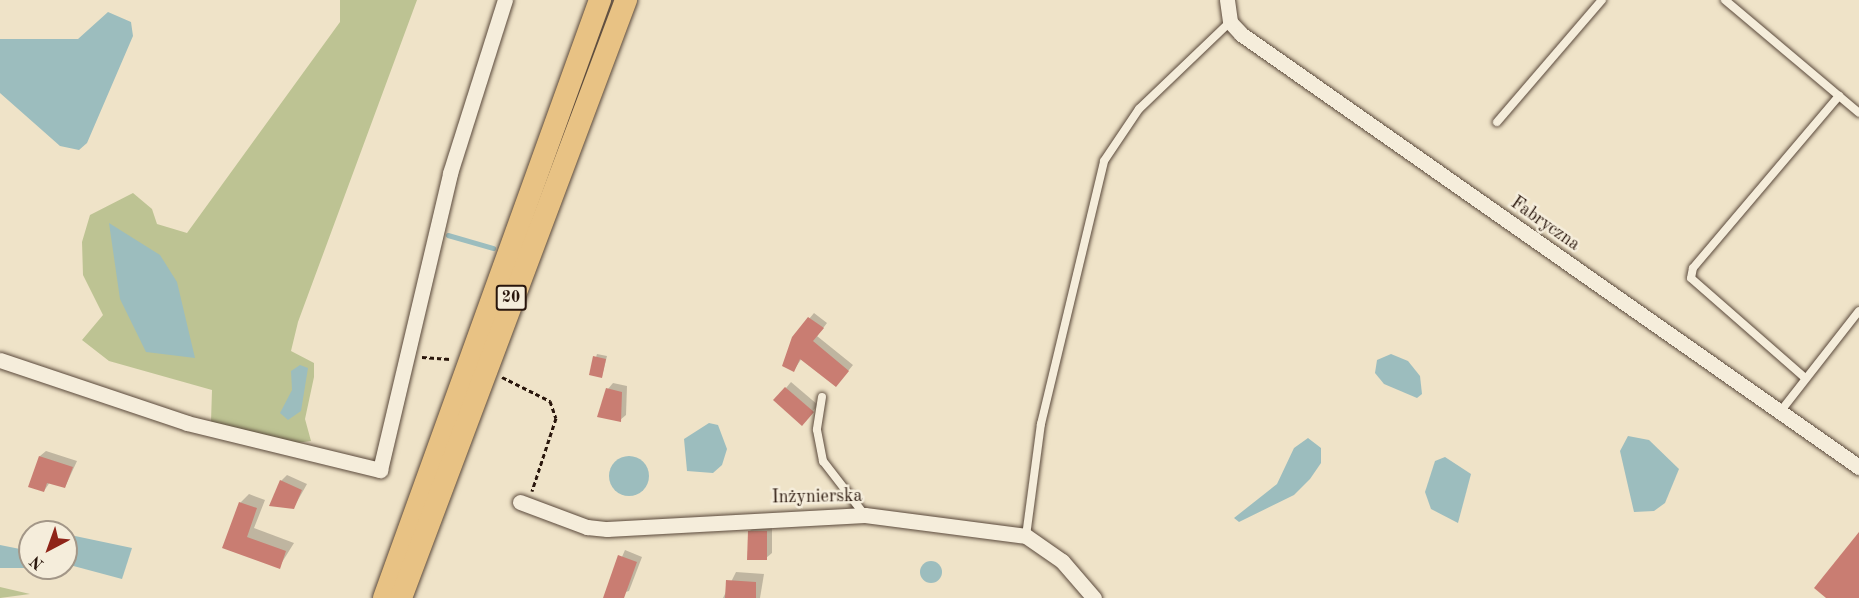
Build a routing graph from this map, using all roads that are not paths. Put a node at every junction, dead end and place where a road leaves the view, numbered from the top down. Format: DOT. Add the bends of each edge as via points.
graph roads {
  1 [pos="505,0"];
  2 [pos="600,0"];
  3 [pos="626,0"];
  4 [pos="1227,0"];
  5 [pos="1602,0"];
  6 [pos="1725,0"];
  7 [pos="1230,22"];
  8 [pos="1839,96"];
  9 [pos="1859,113"];
  10 [pos="1497,123"];
  11 [pos="1859,311"];
  12 [pos="0,360"];
  13 [pos="1804,377"];
  14 [pos="822,397"];
  15 [pos="1780,412"];
  16 [pos="1859,468"];
  17 [pos="525,504"];
  18 [pos="866,515"];
  19 [pos="1026,536"];
  20 [pos="384,598"];
  21 [pos="400,598"];
  22 [pos="1094,598"];
  1 -- 12 [label="street" via="450,172 380,470 187,423"];
  2 -- 20 [label="main road, 20"];
  3 -- 21 [label="main road, 20"];
  4 -- 7 [label="street"];
  5 -- 10 [label="lane"];
  6 -- 8 [label="lane"];
  7 -- 15 [label="street, Fabryczna"];
  7 -- 19 [label="lane" via="1139,109 1104,161 1041,424"];
  8 -- 9 [label="lane"];
  8 -- 13 [label="lane" via="1693,268 1691,278"];
  11 -- 13 [label="lane"];
  13 -- 15 [label="lane"];
  14 -- 18 [label="lane" via="817,430 823,460"];
  15 -- 16 [label="street, Fabryczna"];
  17 -- 18 [label="street, Inżynierska" via="587,527 608,529"];
  18 -- 19 [label="street, Inżynierska"];
  19 -- 22 [label="street, Inżynierska" via="1062,561"];
}
